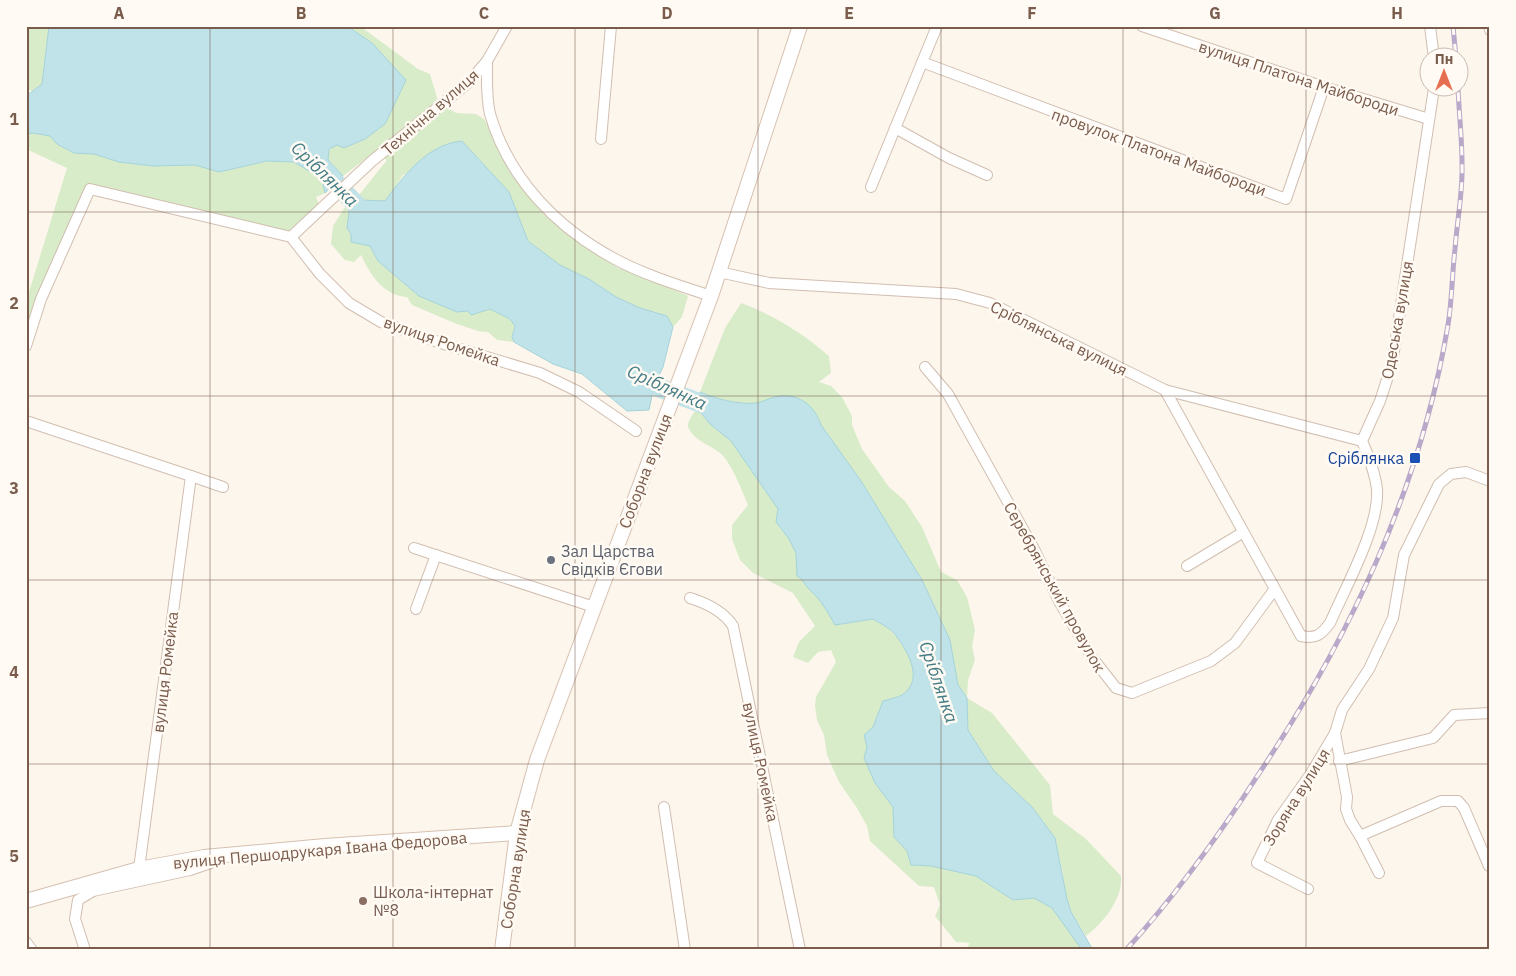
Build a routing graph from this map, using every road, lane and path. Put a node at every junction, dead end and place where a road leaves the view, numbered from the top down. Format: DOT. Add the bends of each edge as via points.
graph roads {
  1 [pos="506,26"];
  2 [pos="612,26"];
  3 [pos="800,26"];
  4 [pos="937,26"];
  5 [pos="1142,26"];
  6 [pos="1430,26"];
  7 [pos="1489,26"];
  8 [pos="1490,30"];
  9 [pos="1433,48"];
  10 [pos="487,61"];
  11 [pos="922,62"];
  12 [pos="1324,87"];
  13 [pos="1432,98"];
  14 [pos="1429,119"];
  15 [pos="895,128"];
  16 [pos="601,139"];
  17 [pos="988,175"];
  18 [pos="871,187"];
  19 [pos="291,237"];
  20 [pos="719,272"];
  21 [pos="711,296"];
  22 [pos="26,346"];
  23 [pos="925,367"];
  24 [pos="1164,390"];
  25 [pos="26,421"];
  26 [pos="636,431"];
  27 [pos="1362,441"];
  28 [pos="191,476"];
  29 [pos="1490,481"];
  30 [pos="223,487"];
  31 [pos="1242,533"];
  32 [pos="414,548"];
  33 [pos="436,555"];
  34 [pos="1187,566"];
  35 [pos="1274,590"];
  36 [pos="690,598"];
  37 [pos="594,607"];
  38 [pos="416,609"];
  39 [pos="1490,713"];
  40 [pos="1335,733"];
  41 [pos="1339,761"];
  42 [pos="664,807"];
  43 [pos="517,833"];
  44 [pos="1360,836"];
  45 [pos="234,854"];
  46 [pos="1489,866"];
  47 [pos="139,869"];
  48 [pos="1379,873"];
  49 [pos="1308,889"];
  50 [pos="26,902"];
  51 [pos="26,942"];
  52 [pos="32,950"];
  53 [pos="85,950"];
  54 [pos="502,950"];
  55 [pos="685,950"];
  56 [pos="800,950"];
  1 -- 10 [label="street, Технічна вулиця"];
  2 -- 16 [label="street"];
  3 -- 20 [label="main road, Соборна вулиця"];
  4 -- 11 [label="street"];
  5 -- 12 [label="street, вулиця Платона Майбороди"];
  6 -- 9 [label="street"];
  7 -- 8 [label="street"];
  10 -- 19 [label="street, Технічна вулиця" via="469,82 372,162"];
  10 -- 21 [label="street, Технічна вулиця" via="490,114 509,158 536,200 571,232 616,260"];
  11 -- 12 [label="street, провулок Платона Майбороди" via="1286,199"];
  11 -- 15 [label="street"];
  12 -- 14 [label="street, вулиця Платона Майбороди"];
  13 -- 14 [label="street, Одеська вулиця"];
  14 -- 27 [label="street, Одеська вулиця" via="1392,364"];
  15 -- 17 [label="street"];
  15 -- 18 [label="street"];
  19 -- 22 [label="street" via="90,189 41,299"];
  19 -- 26 [label="street, вулиця Ромейка" via="349,304 382,322 447,346 540,373 579,392"];
  20 -- 21 [label="main road, Соборна вулиця"];
  20 -- 24 [label="street, Сріблянська вулиця" via="769,283 956,294 990,303"];
  21 -- 37 [label="main road, Соборна вулиця"];
  23 -- 35 [label="street, Серебрянський провулок" via="948,394 1059,601 1091,656 1116,688 1132,693 1211,661 1236,643"];
  24 -- 27 [label="street, Сріблянська вулиця"];
  24 -- 31 [label="street"];
  25 -- 28 [label="street"];
  27 -- 35 [label="street" via="1373,467 1377,491 1373,523 1322,635 1301,636"];
  28 -- 30 [label="street"];
  28 -- 47 [label="street, вулиця Ромейка"];
  29 -- 40 [label="street, Зоряна вулиця" via="1466,472 1451,474 1439,484 1404,555 1393,618 1369,669 1342,710"];
  31 -- 34 [label="street"];
  31 -- 35 [label="street"];
  32 -- 33 [label="street"];
  33 -- 37 [label="street"];
  33 -- 38 [label="street"];
  36 -- 56 [label="street, вулиця Ромейка" via="727,617 733,626"];
  37 -- 43 [label="main road, Соборна вулиця" via="537,760"];
  39 -- 41 [label="street, Зоряна вулиця" via="1454,715 1433,738"];
  40 -- 41 [label="street, Зоряна вулиця"];
  40 -- 49 [label="street, Зоряна вулиця" via="1278,820 1257,863"];
  41 -- 44 [label="street, Зоряна вулиця" via="1346,809"];
  42 -- 55 [label="street"];
  43 -- 45 [label="main road, вулиця Першодрукаря Івана Федорова"];
  43 -- 54 [label="main road, Соборна вулиця"];
  44 -- 46 [label="street" via="1441,801 1458,801"];
  44 -- 48 [label="street, Зоряна вулиця"];
  45 -- 47 [label="main road, вулиця Першодрукаря Івана Федорова"];
  45 -- 53 [label="street" via="190,870 93,891 78,900 76,919"];
  47 -- 50 [label="main road, вулиця Першодрукаря Івана Федорова"];
  51 -- 52 [label="street"];
}
